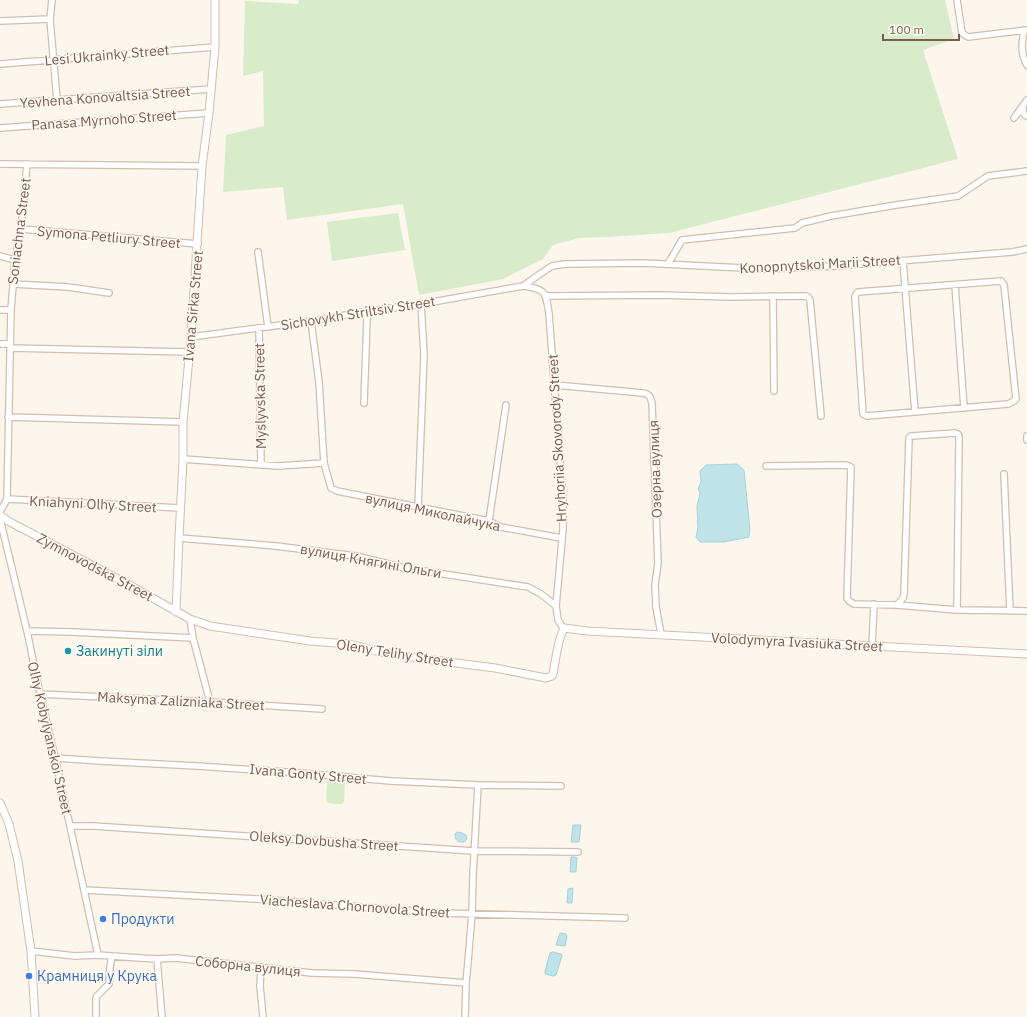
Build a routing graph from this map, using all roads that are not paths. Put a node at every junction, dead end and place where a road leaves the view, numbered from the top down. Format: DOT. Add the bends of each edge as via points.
graph roads {
  1 [pos="52,0"];
  2 [pos="215,0"];
  3 [pos="957,0"];
  4 [pos="50,19"];
  5 [pos="0,21"];
  6 [pos="1026,30"];
  7 [pos="215,46"];
  8 [pos="53,60"];
  9 [pos="0,64"];
  10 [pos="1027,65"];
  11 [pos="211,89"];
  12 [pos="57,100"];
  13 [pos="1027,100"];
  14 [pos="0,104"];
  15 [pos="1023,106"];
  16 [pos="209,113"];
  17 [pos="1027,116"];
  18 [pos="1014,118"];
  19 [pos="0,128"];
  20 [pos="0,164"];
  21 [pos="27,164"];
  22 [pos="202,166"];
  23 [pos="1027,171"];
  24 [pos="21,229"];
  25 [pos="198,244"];
  26 [pos="1027,249"];
  27 [pos="258,252"];
  28 [pos="0,256"];
  29 [pos="15,260"];
  30 [pos="903,261"];
  31 [pos="668,264"];
  32 [pos="13,284"];
  33 [pos="955,285"];
  34 [pos="523,286"];
  35 [pos="906,289"];
  36 [pos="109,293"];
  37 [pos="546,296"];
  38 [pos="773,296"];
  39 [pos="421,304"];
  40 [pos="0,310"];
  41 [pos="11,310"];
  42 [pos="370,311"];
  43 [pos="311,321"];
  44 [pos="268,326"];
  45 [pos="259,328"];
  46 [pos="191,337"];
  47 [pos="0,344"];
  48 [pos="10,346"];
  49 [pos="189,352"];
  50 [pos="557,386"];
  51 [pos="774,391"];
  52 [pos="364,403"];
  53 [pos="506,405"];
  54 [pos="964,408"];
  55 [pos="914,412"];
  56 [pos="821,416"];
  57 [pos="8,419"];
  58 [pos="0,421"];
  59 [pos="183,422"];
  60 [pos="1027,436"];
  61 [pos="1027,440"];
  62 [pos="182,459"];
  63 [pos="324,463"];
  64 [pos="261,465"];
  65 [pos="766,466"];
  66 [pos="1004,474"];
  67 [pos="7,499"];
  68 [pos="180,508"];
  69 [pos="418,508"];
  70 [pos="0,512"];
  71 [pos="0,519"];
  72 [pos="489,521"];
  73 [pos="179,538"];
  74 [pos="562,538"];
  75 [pos="874,604"];
  76 [pos="897,605"];
  77 [pos="556,606"];
  78 [pos="957,610"];
  79 [pos="1010,611"];
  80 [pos="1027,611"];
  81 [pos="176,612"];
  82 [pos="190,619"];
  83 [pos="566,628"];
  84 [pos="27,631"];
  85 [pos="661,634"];
  86 [pos="193,638"];
  87 [pos="872,646"];
  88 [pos="1027,654"];
  89 [pos="40,694"];
  90 [pos="210,702"];
  91 [pos="322,709"];
  92 [pos="55,758"];
  93 [pos="478,785"];
  94 [pos="561,786"];
  95 [pos="0,804"];
  96 [pos="70,826"];
  97 [pos="474,851"];
  98 [pos="578,852"];
  99 [pos="84,890"];
  100 [pos="472,913"];
  101 [pos="625,918"];
  102 [pos="31,951"];
  103 [pos="98,955"];
  104 [pos="112,956"];
  105 [pos="157,959"];
  106 [pos="261,967"];
  107 [pos="466,983"];
  108 [pos="35,1017"];
  109 [pos="96,1017"];
  110 [pos="162,1017"];
  111 [pos="263,1017"];
  112 [pos="465,1017"];
  1 -- 4 [label="street"];
  2 -- 7 [label="street, Ivana Sirka Street"];
  3 -- 6 [label="street" via="962,33 968,37"];
  4 -- 5 [label="street"];
  4 -- 8 [label="street"];
  6 -- 10 [label="street" via="1022,52"];
  7 -- 8 [label="street, Lesi Ukrainky Street"];
  7 -- 11 [label="street, Ivana Sirka Street"];
  8 -- 9 [label="street, Lesi Ukrainky Street"];
  8 -- 12 [label="street"];
  11 -- 12 [label="street, Yevhena Konovaltsia Street"];
  11 -- 16 [label="street, Ivana Sirka Street"];
  12 -- 14 [label="street, Yevhena Konovaltsia Street"];
  13 -- 15 [label="street"];
  15 -- 17 [label="street" via="1023,113"];
  15 -- 18 [label="street"];
  16 -- 19 [label="street, Panasa Myrnoho Street"];
  16 -- 22 [label="street, Ivana Sirka Street"];
  20 -- 21 [label="street"];
  21 -- 22 [label="street"];
  21 -- 24 [label="street, Soniachna Street"];
  22 -- 25 [label="street, Ivana Sirka Street"];
  23 -- 31 [label="street" via="988,176 958,196 831,216 802,222 795,228 682,240"];
  24 -- 25 [label="street, Symona Petliury Street"];
  24 -- 29 [label="street, Soniachna Street"];
  25 -- 46 [label="street, Ivana Sirka Street"];
  26 -- 30 [label="street, Konopnytskoi Marii Street"];
  27 -- 44 [label="street"];
  28 -- 29 [label="street"];
  29 -- 32 [label="street, Soniachna Street"];
  30 -- 31 [label="street, Konopnytskoi Marii Street" via="764,269"];
  30 -- 35 [label="street"];
  31 -- 34 [label="street, Konopnytskoi Marii Street" via="561,264 552,266"];
  32 -- 36 [label="street" via="68,287"];
  32 -- 41 [label="street, Soniachna Street"];
  33 -- 35 [label="street"];
  33 -- 54 [label="street"];
  33 -- 54 [label="street" via="1001,281 1004,285 1016,399 1008,404"];
  34 -- 37 [label="street" via="542,291"];
  34 -- 39 [label="street, Sichovykh Striltsiv Street"];
  35 -- 55 [label="street"];
  35 -- 55 [label="street" via="856,294 863,414 867,416"];
  37 -- 38 [label="street"];
  37 -- 50 [label="street, Hryhoriia Skovorody Street"];
  38 -- 51 [label="street"];
  38 -- 56 [label="street" via="806,296 810,299"];
  39 -- 42 [label="street, Sichovykh Striltsiv Street"];
  39 -- 69 [label="street" via="424,355"];
  40 -- 41 [label="street"];
  41 -- 48 [label="street, Soniachna Street"];
  42 -- 43 [label="street, Sichovykh Striltsiv Street"];
  42 -- 52 [label="street" via="367,314"];
  43 -- 44 [label="street, Sichovykh Striltsiv Street"];
  43 -- 63 [label="street, вулиця Миколайчука" via="319,382"];
  44 -- 45 [label="street, Sichovykh Striltsiv Street"];
  45 -- 46 [label="street, Sichovykh Striltsiv Street"];
  45 -- 64 [label="street, Myslyvska Street"];
  46 -- 49 [label="street, Ivana Sirka Street"];
  47 -- 48 [label="street"];
  48 -- 49 [label="street"];
  48 -- 57 [label="street, Soniachna Street"];
  49 -- 59 [label="street, Ivana Sirka Street"];
  50 -- 74 [label="street, Hryhoriia Skovorody Street" via="563,500"];
  50 -- 85 [label="street, Озерна вулиця" via="643,393 651,398 658,563 655,585"];
  53 -- 72 [label="street"];
  54 -- 55 [label="street"];
  57 -- 58 [label="street"];
  57 -- 59 [label="street"];
  57 -- 67 [label="street, Soniachna Street"];
  59 -- 62 [label="street, Ivana Sirka Street"];
  60 -- 61 [label="street"];
  62 -- 64 [label="street"];
  62 -- 68 [label="street, Ivana Sirka Street"];
  63 -- 64 [label="street"];
  63 -- 69 [label="street, вулиця Миколайчука" via="331,488 337,491"];
  65 -- 75 [label="street" via="851,467 847,598 854,604"];
  66 -- 79 [label="street"];
  67 -- 68 [label="street, Kniahyni Olhy Street"];
  67 -- 70 [label="street, Soniachna Street"];
  68 -- 73 [label="street, Ivana Sirka Street"];
  69 -- 72 [label="street, вулиця Миколайчука"];
  71 -- 81 [label="street, Zymnovodska Street" via="124,582"];
  71 -- 84 [label="street, Olhy Kobylyanskoi Street"];
  72 -- 74 [label="street, вулиця Миколайчука" via="501,527"];
  73 -- 77 [label="street, вулиця Княгині Ольги" via="356,556 405,568 528,587"];
  73 -- 81 [label="street, Ivana Sirka Street"];
  74 -- 77 [label="street, Hryhoriia Skovorody Street"];
  75 -- 76 [label="street"];
  75 -- 87 [label="street"];
  76 -- 78 [label="street"];
  76 -- 78 [label="street" via="904,594 909,438 955,433 959,437"];
  77 -- 83 [label="street, Hryhoriia Skovorody Street" via="558,620 561,626"];
  78 -- 79 [label="street"];
  79 -- 80 [label="street"];
  81 -- 82 [label="street, Zymnovodska Street"];
  82 -- 83 [label="street, Oleny Telihy Street" via="210,626 310,641 349,644 418,658 495,668 546,678 553,674 561,634"];
  82 -- 86 [label="street"];
  83 -- 85 [label="street, Volodymyra Ivasiuka Street"];
  84 -- 86 [label="street"];
  84 -- 89 [label="street, Olhy Kobylyanskoi Street"];
  85 -- 87 [label="street, Volodymyra Ivasiuka Street"];
  86 -- 90 [label="street"];
  87 -- 88 [label="street, Volodymyra Ivasiuka Street"];
  89 -- 90 [label="street, Maksyma Zalizniaka Street"];
  89 -- 92 [label="street, Olhy Kobylyanskoi Street"];
  90 -- 91 [label="street, Maksyma Zalizniaka Street"];
  92 -- 93 [label="street, Ivana Gonty Street"];
  92 -- 96 [label="street, Olhy Kobylyanskoi Street"];
  93 -- 94 [label="street, Ivana Gonty Street"];
  93 -- 97 [label="street"];
  95 -- 102 [label="street" via="9,824 18,861"];
  96 -- 97 [label="street, Oleksy Dovbusha Street"];
  96 -- 99 [label="street, Olhy Kobylyanskoi Street"];
  97 -- 98 [label="street, Oleksy Dovbusha Street"];
  97 -- 100 [label="street"];
  99 -- 100 [label="street, Viacheslava Chornovola Street"];
  99 -- 103 [label="street, Olhy Kobylyanskoi Street"];
  100 -- 101 [label="street, Viacheslava Chornovola Street"];
  100 -- 107 [label="street"];
  102 -- 103 [label="street, Соборна вулиця" via="75,956"];
  102 -- 108 [label="street"];
  103 -- 104 [label="street, Соборна вулиця"];
  104 -- 105 [label="street, Соборна вулиця"];
  104 -- 109 [label="street" via="109,984 96,998"];
  105 -- 106 [label="street, Соборна вулиця" via="176,958"];
  105 -- 110 [label="street"];
  106 -- 107 [label="street, Соборна вулиця" via="312,973"];
  106 -- 111 [label="street"];
  107 -- 112 [label="street"];
}
